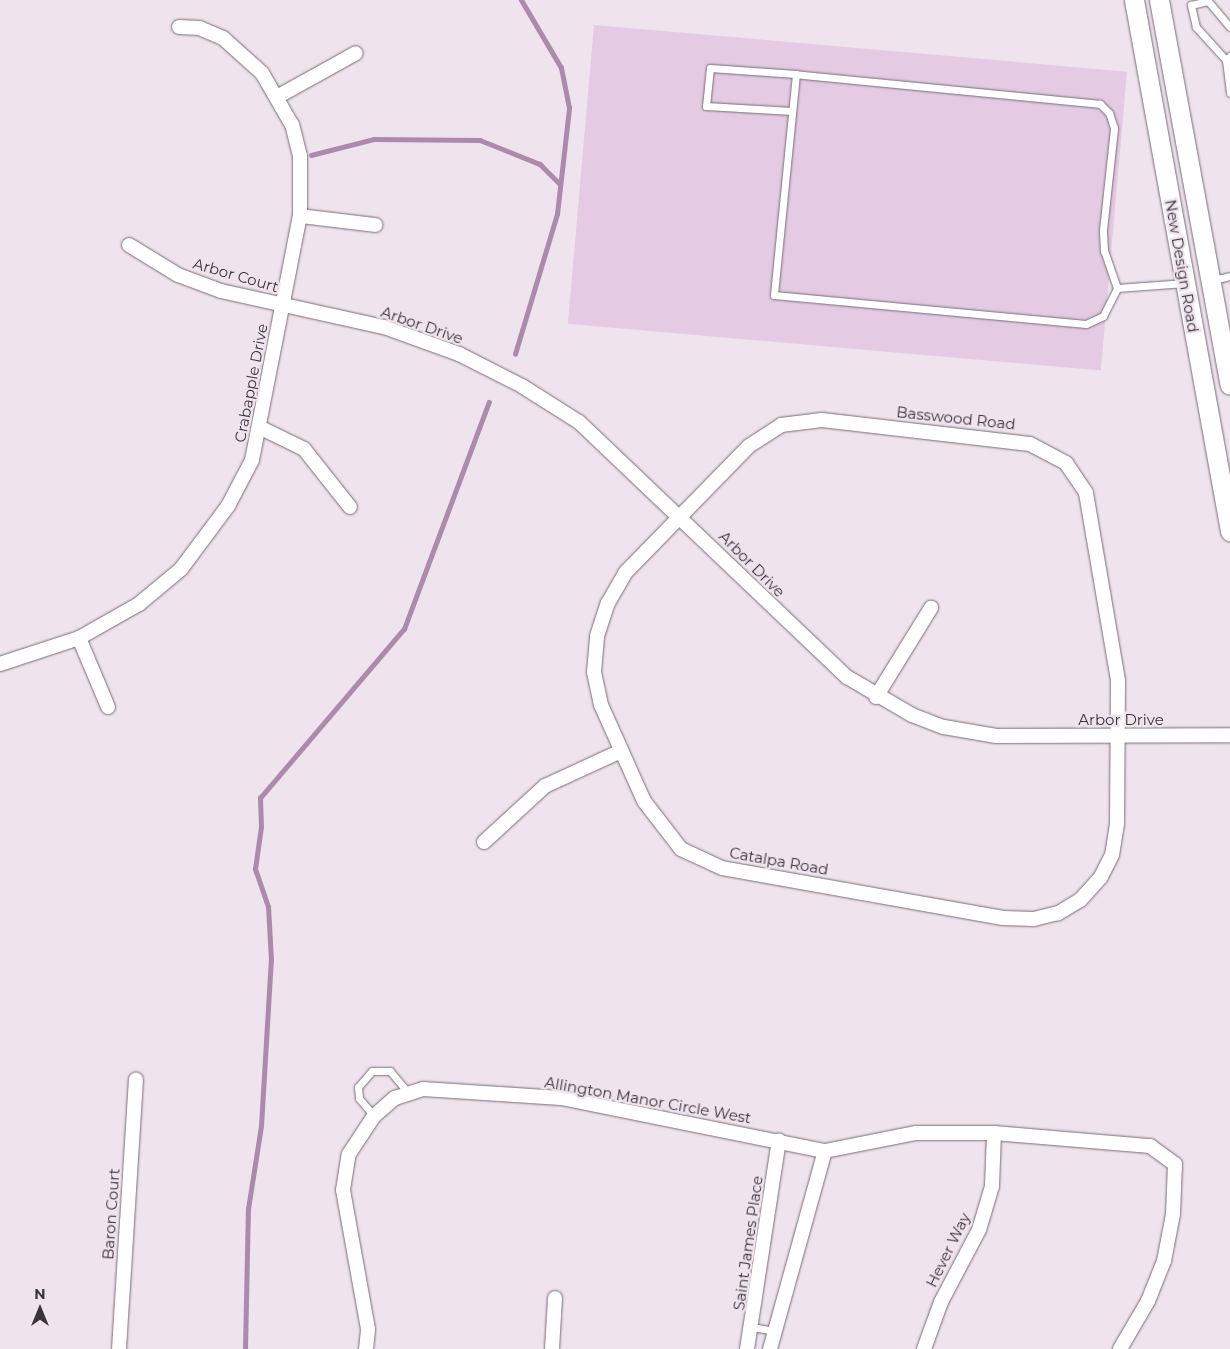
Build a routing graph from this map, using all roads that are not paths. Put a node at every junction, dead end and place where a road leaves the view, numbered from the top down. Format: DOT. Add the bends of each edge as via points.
graph roads {
  1 [pos="1134,0"];
  2 [pos="1159,0"];
  3 [pos="179,27"];
  4 [pos="1230,27"];
  5 [pos="356,53"];
  6 [pos="1228,58"];
  7 [pos="796,74"];
  8 [pos="1230,92"];
  9 [pos="277,97"];
  10 [pos="792,112"];
  11 [pos="300,216"];
  12 [pos="375,225"];
  13 [pos="129,245"];
  14 [pos="1222,278"];
  15 [pos="1185,283"];
  16 [pos="1117,288"];
  17 [pos="283,305"];
  18 [pos="1230,386"];
  19 [pos="260,428"];
  20 [pos="350,507"];
  21 [pos="681,516"];
  22 [pos="1230,531"];
  23 [pos="931,608"];
  24 [pos="79,638"];
  25 [pos="0,664"];
  26 [pos="876,697"];
  27 [pos="108,707"];
  28 [pos="1230,735"];
  29 [pos="1120,737"];
  30 [pos="620,751"];
  31 [pos="484,842"];
  32 [pos="136,1080"];
  33 [pos="409,1094"];
  34 [pos="374,1116"];
  35 [pos="994,1133"];
  36 [pos="779,1140"];
  37 [pos="825,1151"];
  38 [pos="555,1298"];
  39 [pos="752,1327"];
  40 [pos="774,1331"];
  41 [pos="119,1349"];
  42 [pos="366,1349"];
  43 [pos="552,1349"];
  44 [pos="747,1349"];
  45 [pos="770,1349"];
  46 [pos="924,1349"];
  47 [pos="1120,1349"];
  1 -- 15 [label="main road, New Design Road"];
  2 -- 14 [label="main road, New Design Road"];
  3 -- 9 [label="street, Crabapple Drive" via="200,28 223,38 262,73"];
  4 -- 6 [label="lane" via="1208,1 1191,5 1196,27"];
  5 -- 9 [label="street"];
  6 -- 8 [label="lane"];
  7 -- 10 [label="lane"];
  7 -- 10 [label="lane" via="710,68 706,106"];
  7 -- 16 [label="lane" via="1100,104 1109,113 1114,128 1103,230 1104,251"];
  9 -- 11 [label="street, Crabapple Drive" via="292,125 300,156"];
  10 -- 16 [label="lane" via="774,295 1086,324 1104,316"];
  11 -- 12 [label="street"];
  11 -- 17 [label="street, Crabapple Drive"];
  13 -- 17 [label="street, Arbor Court" via="178,275"];
  14 -- 15 [label="main road"];
  14 -- 18 [label="main road, New Design Road"];
  15 -- 16 [label="lane"];
  15 -- 22 [label="main road, New Design Road"];
  17 -- 19 [label="street, Crabapple Drive"];
  17 -- 21 [label="street, Arbor Drive" via="384,327 459,354 522,386 579,422"];
  19 -- 20 [label="street" via="304,449"];
  19 -- 24 [label="street, Crabapple Drive" via="252,460 228,506 181,569 139,604"];
  21 -- 26 [label="street, Arbor Drive" via="847,677"];
  21 -- 29 [label="street, Basswood Road" via="749,446 780,425 800,421 1007,438 1048,452 1076,474 1092,511 1115,646"];
  21 -- 30 [label="street, Catalpa Road" via="626,573 599,627 594,672 601,705"];
  23 -- 26 [label="street"];
  24 -- 25 [label="street, Crabapple Drive"];
  24 -- 27 [label="street"];
  26 -- 29 [label="street, Arbor Drive" via="944,727 996,736"];
  28 -- 29 [label="street, Arbor Drive"];
  29 -- 30 [label="street, Catalpa Road" via="1112,855 1101,878 1080,900 1034,919 984,914 722,868 696,859 656,822"];
  30 -- 31 [label="street" via="545,786"];
  32 -- 41 [label="street, Baron Court"];
  33 -- 34 [label="street, Allington Manor Circle West" via="395,1098"];
  33 -- 34 [label="lane" via="390,1071 372,1071 358,1087 359,1098"];
  33 -- 36 [label="street, Allington Manor Circle West" via="424,1090 561,1098"];
  34 -- 42 [label="street, Allington Manor Circle West" via="349,1154 343,1190 368,1329"];
  35 -- 37 [label="street" via="916,1133"];
  35 -- 46 [label="street, Hever Way" via="992,1186 979,1230 941,1302"];
  35 -- 47 [label="street" via="1150,1146 1176,1164 1164,1261 1148,1301"];
  36 -- 37 [label="street, Allington Manor Circle West"];
  36 -- 39 [label="street, Saint James Place"];
  37 -- 40 [label="street"];
  38 -- 43 [label="street"];
  39 -- 40 [label="lane"];
  39 -- 44 [label="street, Saint James Place"];
  40 -- 45 [label="street"];
}
